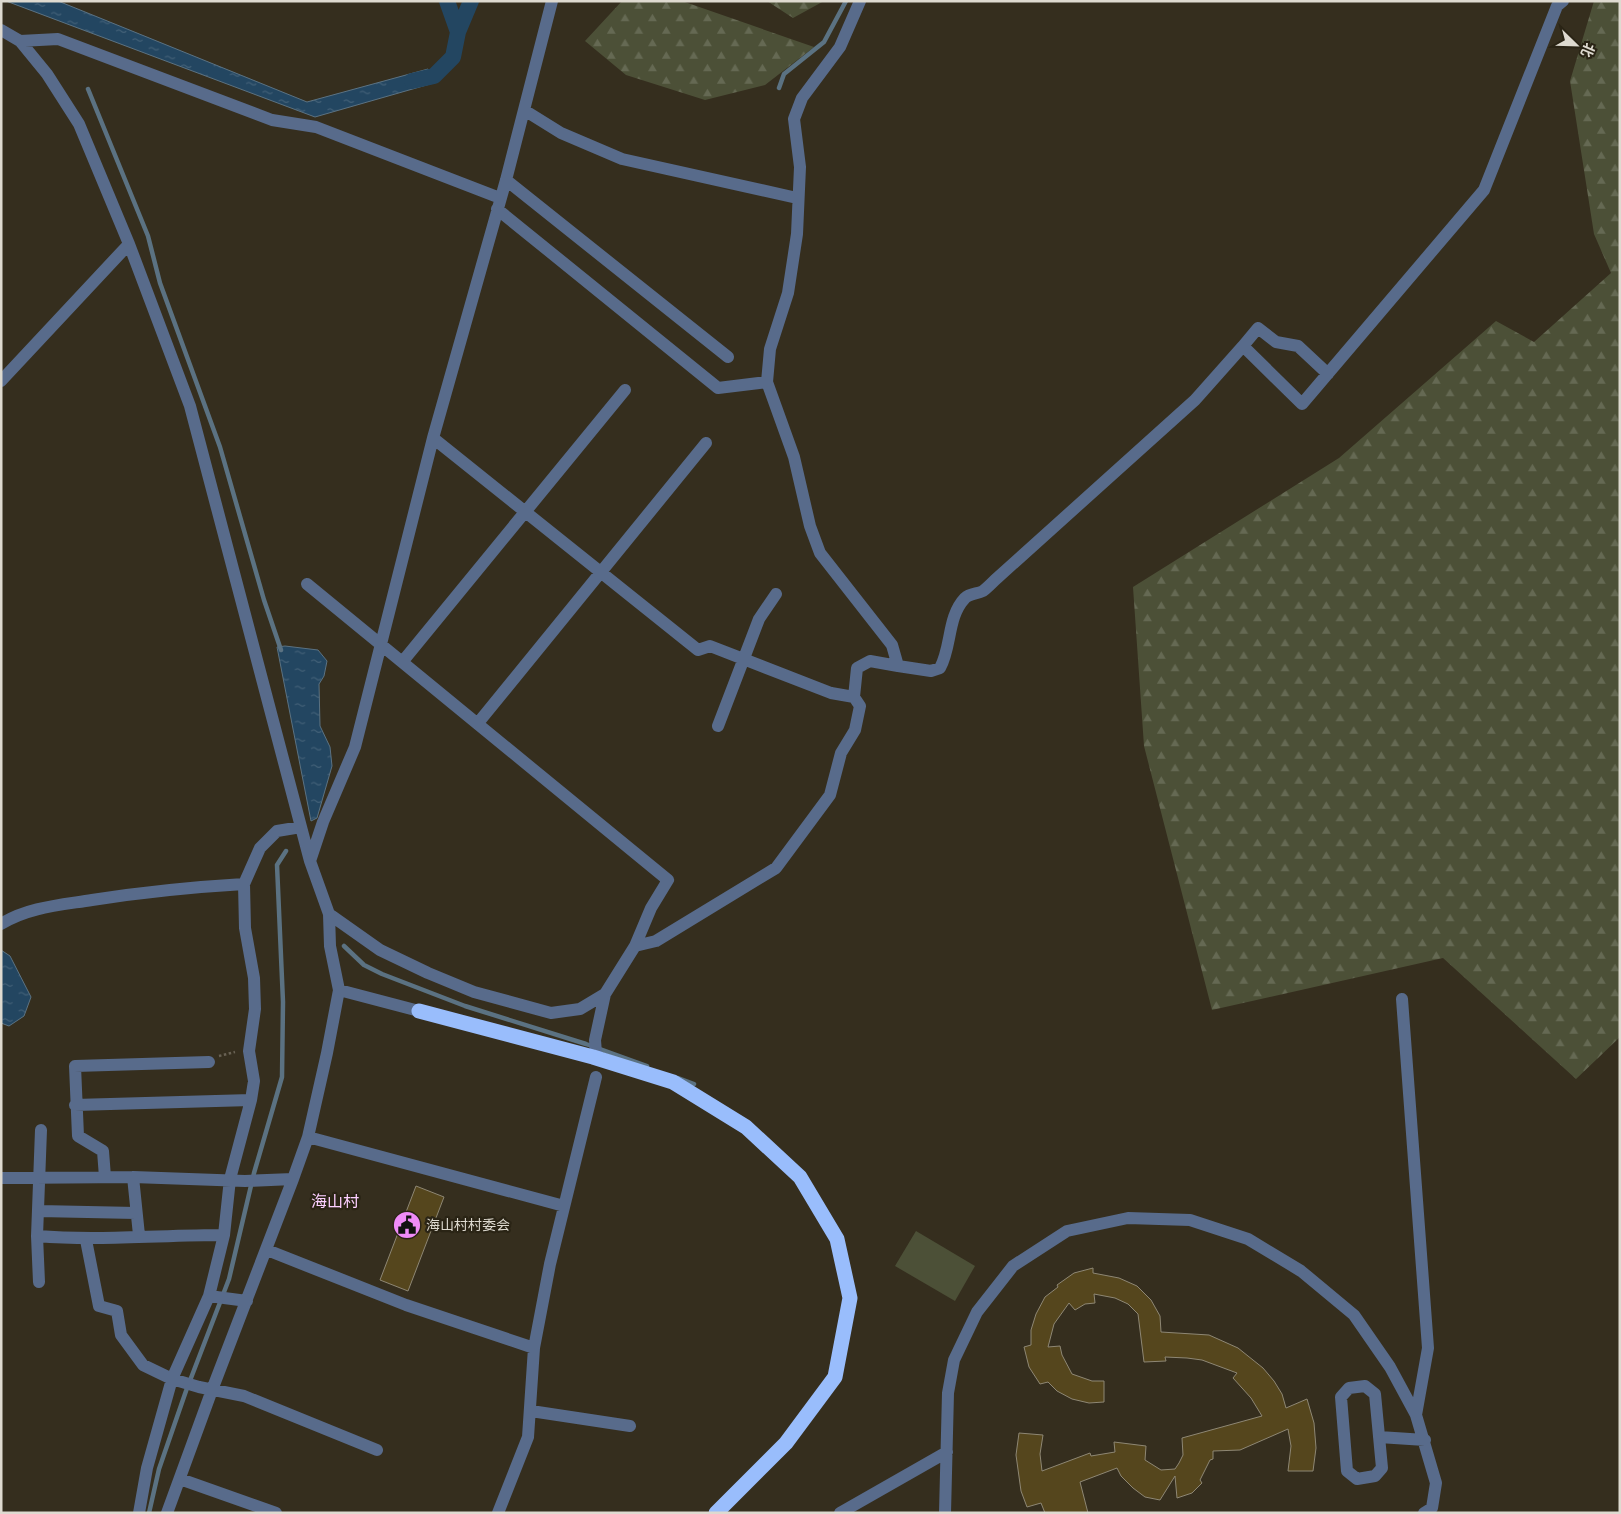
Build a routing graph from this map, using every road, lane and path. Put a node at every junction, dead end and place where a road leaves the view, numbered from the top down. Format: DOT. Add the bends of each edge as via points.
graph roads {
  1 [pos="552,1"];
  2 [pos="860,1"];
  3 [pos="1564,1"];
  4 [pos="1,30"];
  5 [pos="20,41"];
  6 [pos="524,110"];
  7 [pos="506,180"];
  8 [pos="797,198"];
  9 [pos="498,204"];
  10 [pos="129,244"];
  11 [pos="1243,346"];
  12 [pos="728,357"];
  13 [pos="1328,374"];
  14 [pos="1,381"];
  15 [pos="767,382"];
  16 [pos="625,390"];
  17 [pos="433,438"];
  18 [pos="706,443"];
  19 [pos="525,511"];
  20 [pos="601,572"];
  21 [pos="307,584"];
  22 [pos="776,594"];
  23 [pos="382,645"];
  24 [pos="744,658"];
  25 [pos="402,661"];
  26 [pos="898,666"];
  27 [pos="854,697"];
  28 [pos="478,723"];
  29 [pos="718,726"];
  30 [pos="301,827"];
  31 [pos="310,861"];
  32 [pos="244,884"];
  33 [pos="329,914"];
  34 [pos="1,924"];
  35 [pos="635,946"];
  36 [pos="339,990"];
  37 [pos="605,994"];
  38 [pos="1402,999"];
  39 [pos="419,1011"];
  40 [pos="596,1046"];
  41 [pos="249,1051"];
  42 [pos="209,1062"];
  43 [pos="596,1077"];
  44 [pos="251,1100"];
  45 [pos="76,1105"];
  46 [pos="40,1130"];
  47 [pos="308,1137"];
  48 [pos="105,1177"];
  49 [pos="133,1177"];
  50 [pos="2,1178"];
  51 [pos="38,1178"];
  52 [pos="230,1179"];
  53 [pos="293,1179"];
  54 [pos="564,1206"];
  55 [pos="39,1210"];
  56 [pos="136,1213"];
  57 [pos="224,1235"];
  58 [pos="37,1236"];
  59 [pos="139,1236"];
  60 [pos="86,1240"];
  61 [pos="267,1250"];
  62 [pos="39,1282"];
  63 [pos="211,1296"];
  64 [pos="246,1301"];
  65 [pos="534,1348"];
  66 [pos="175,1380"];
  67 [pos="205,1388"];
  68 [pos="531,1412"];
  69 [pos="1416,1416"];
  70 [pos="630,1426"];
  71 [pos="1379,1438"];
  72 [pos="1425,1440"];
  73 [pos="377,1450"];
  74 [pos="947,1452"];
  75 [pos="749,1478"];
  76 [pos="180,1479"];
  77 [pos="139,1513"];
  78 [pos="168,1513"];
  79 [pos="276,1513"];
  80 [pos="498,1513"];
  81 [pos="706,1513"];
  82 [pos="716,1513"];
  83 [pos="840,1513"];
  84 [pos="945,1513"];
  85 [pos="1424,1513"];
  1 -- 6 [label="street"];
  2 -- 8 [label="street" via="840,47 802,98 794,119 800,167"];
  3 -- 13 [label="street" via="1557,6 1484,190"];
  4 -- 5 [label="street"];
  5 -- 9 [label="street" via="58,40 272,120 316,127"];
  5 -- 10 [label="street" via="47,74 80,124"];
  6 -- 7 [label="street"];
  6 -- 8 [label="street" via="562,133 622,159"];
  7 -- 9 [label="street"];
  7 -- 12 [label="street"];
  8 -- 15 [label="street" via="797,234 788,293 770,349"];
  9 -- 15 [label="street" via="718,388"];
  9 -- 17 [label="street"];
  10 -- 14 [label="street"];
  10 -- 30 [label="street" via="190,406"];
  11 -- 13 [label="street" via="1258,328 1276,342 1298,346"];
  11 -- 13 [label="street" via="1302,404"];
  11 -- 26 [label="street" via="1196,400 995,580 982,591 967,596 952,619 946,657 940,668 931,671"];
  15 -- 26 [label="street" via="794,457 810,526 820,553 892,645"];
  16 -- 19 [label="street"];
  17 -- 19 [label="street"];
  17 -- 23 [label="street"];
  18 -- 20 [label="street"];
  19 -- 20 [label="street"];
  19 -- 25 [label="street"];
  20 -- 24 [label="street" via="698,650 710,646"];
  20 -- 28 [label="street"];
  21 -- 23 [label="street"];
  22 -- 24 [label="street" via="759,620"];
  23 -- 25 [label="street"];
  23 -- 31 [label="street" via="355,746 322,822"];
  24 -- 27 [label="street" via="831,693"];
  24 -- 29 [label="street"];
  25 -- 28 [label="street"];
  26 -- 27 [label="street" via="870,661 857,668"];
  27 -- 35 [label="street" via="860,706 855,730 841,753 830,795 776,868 656,941"];
  28 -- 35 [label="street" via="668,880 651,908"];
  30 -- 31 [label="street"];
  30 -- 32 [label="street" via="277,831 260,848"];
  31 -- 33 [label="street"];
  32 -- 34 [label="street" via="165,889 50,907 16,915"];
  32 -- 41 [label="street" via="245,928 254,978 255,1009"];
  33 -- 36 [label="street" via="330,946"];
  33 -- 37 [label="street" via="380,950 484,994 551,1013 580,1009"];
  35 -- 37 [label="street"];
  36 -- 39 [label="street"];
  36 -- 47 [label="street"];
  37 -- 40 [label="street"];
  38 -- 69 [label="street" via="1428,1348"];
  39 -- 75 [label="highway" via="593,1057 673,1082 746,1127 800,1176 837,1239 850,1298 835,1377 786,1443"];
  41 -- 42 [label="path" via="228,1052"];
  41 -- 44 [label="street" via="254,1081"];
  42 -- 45 [label="street" via="74,1066"];
  43 -- 54 [label="street"];
  44 -- 45 [label="street"];
  44 -- 52 [label="street"];
  45 -- 48 [label="street" via="78,1136 103,1151"];
  46 -- 51 [label="street"];
  47 -- 53 [label="street"];
  47 -- 54 [label="street"];
  48 -- 49 [label="street"];
  48 -- 51 [label="street"];
  49 -- 52 [label="street"];
  49 -- 56 [label="street"];
  50 -- 51 [label="street"];
  51 -- 55 [label="street"];
  52 -- 53 [label="street"];
  52 -- 57 [label="street"];
  53 -- 61 [label="street"];
  54 -- 65 [label="street"];
  55 -- 56 [label="street"];
  55 -- 58 [label="street"];
  56 -- 59 [label="street"];
  57 -- 59 [label="street"];
  57 -- 63 [label="street"];
  58 -- 60 [label="street"];
  58 -- 62 [label="street"];
  59 -- 60 [label="street"];
  60 -- 66 [label="street" via="99,1306 117,1311 120,1335 143,1365"];
  61 -- 64 [label="street"];
  61 -- 65 [label="street" via="406,1305"];
  63 -- 64 [label="street"];
  63 -- 66 [label="street"];
  64 -- 67 [label="street"];
  65 -- 68 [label="street"];
  66 -- 67 [label="street"];
  66 -- 77 [label="street" via="147,1468"];
  67 -- 73 [label="street" via="244,1396"];
  67 -- 76 [label="street"];
  68 -- 70 [label="street"];
  68 -- 80 [label="street" via="528,1437"];
  69 -- 72 [label="street"];
  69 -- 74 [label="street" via="1390,1366 1354,1315 1301,1271 1248,1239 1190,1220 1128,1218 1067,1231 1013,1266 977,1312 954,1360 948,1393"];
  71 -- 71 [label="street" via="1376,1394 1365,1386 1350,1388 1341,1397 1347,1470 1357,1478 1375,1476 1382,1468"];
  71 -- 72 [label="street"];
  72 -- 85 [label="street" via="1436,1482 1432,1508"];
  74 -- 83 [label="street"];
  74 -- 84 [label="street"];
  75 -- 81 [label="highway"];
  75 -- 82 [label="highway"];
  76 -- 78 [label="street"];
  76 -- 79 [label="street"];
}
